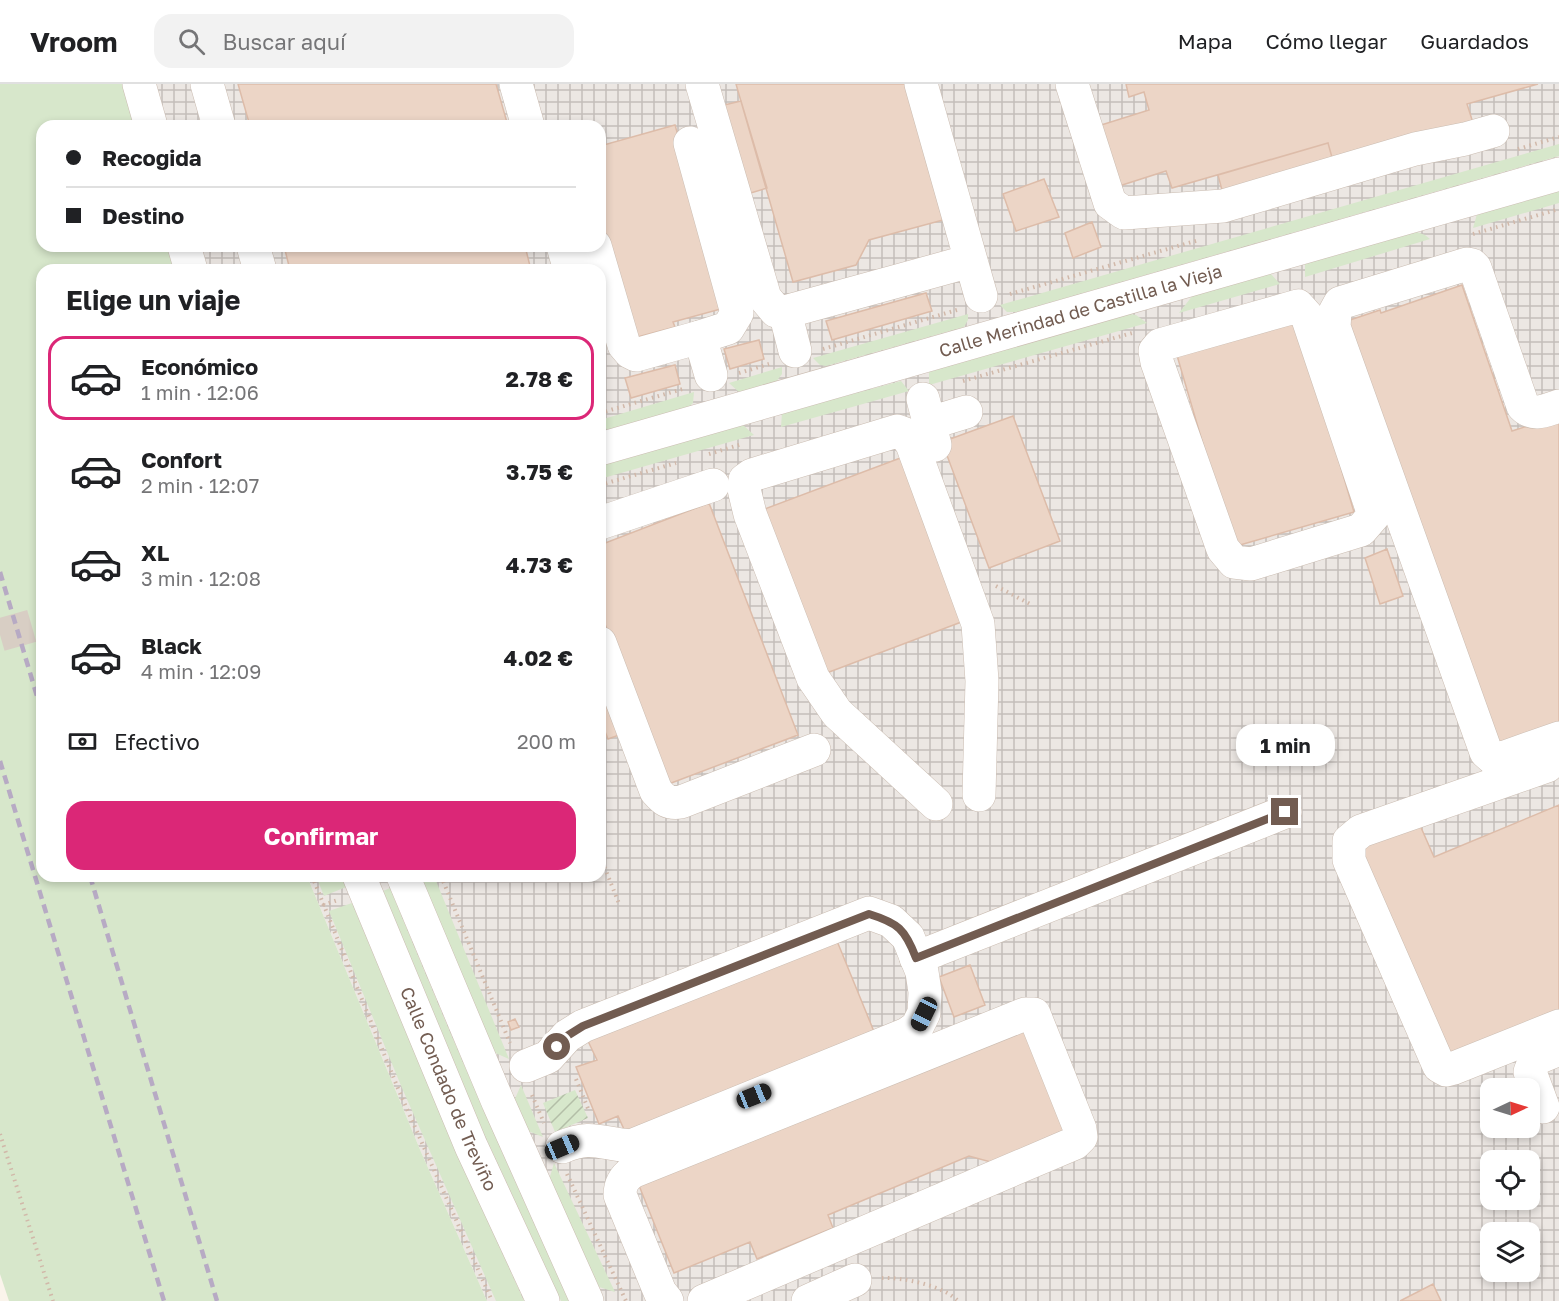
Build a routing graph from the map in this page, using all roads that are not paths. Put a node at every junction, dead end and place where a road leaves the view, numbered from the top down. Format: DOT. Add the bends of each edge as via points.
graph roads {
  1 [pos="139,84"];
  2 [pos="207,84"];
  3 [pos="516,84"];
  4 [pos="702,84"];
  5 [pos="921,84"];
  6 [pos="1071,84"];
  7 [pos="149,120"];
  8 [pos="217,120"];
  9 [pos="526,120"];
  10 [pos="1505,140"];
  11 [pos="690,143"];
  12 [pos="1559,174"];
  13 [pos="970,261"];
  14 [pos="606,284"];
  15 [pos="982,300"];
  16 [pos="1300,300"];
  17 [pos="785,312"];
  18 [pos="700,337"];
  19 [pos="798,354"];
  20 [pos="711,379"];
  21 [pos="960,398"];
  22 [pos="1559,406"];
  23 [pos="929,422"];
  24 [pos="606,447"];
  25 [pos="708,470"];
  26 [pos="606,520"];
  27 [pos="606,659"];
  28 [pos="1559,738"];
  29 [pos="814,750"];
  30 [pos="1559,762"];
  31 [pos="979,795"];
  32 [pos="936,804"];
  33 [pos="1285,812"];
  34 [pos="361,882"];
  35 [pos="406,882"];
  36 [pos="916,958"];
  37 [pos="1559,1026"];
  38 [pos="1559,1049"];
  39 [pos="526,1066"];
  40 [pos="1543,1107"];
  41 [pos="562,1147"];
  42 [pos="855,1280"];
  43 [pos="655,1298"];
  44 [pos="543,1301"];
  45 [pos="587,1301"];
  46 [pos="704,1301"];
  47 [pos="808,1301"];
  1 -- 7 [label="street"];
  2 -- 8 [label="street"];
  3 -- 9 [label="street"];
  4 -- 17 [label="street" via="765,298 776,311"];
  5 -- 13 [label="street"];
  6 -- 10 [label="street" via="1110,204 1124,213 1223,206 1415,149 1465,139"];
  11 -- 18 [label="street" via="737,313 728,328"];
  12 -- 24 [label="street, Calle Merindad de Castilla la Vieja"];
  13 -- 15 [label="street"];
  13 -- 17 [label="street"];
  14 -- 18 [label="street" via="624,345 630,352 636,355"];
  16 -- 16 [label="street" via="1374,516 1361,530 1251,564 1234,562 1223,549 1155,351 1170,335 1298,306"];
  17 -- 19 [label="street"];
  18 -- 20 [label="street"];
  21 -- 23 [label="street"];
  22 -- 28 [label="street" via="1537,412 1522,406 1475,268 1460,249 1340,303 1335,312 1334,327 1486,752 1494,759 1505,757"];
  25 -- 26 [label="street"];
  27 -- 29 [label="street" via="656,790 664,801 681,802"];
  30 -- 37 [label="street" via="1361,831 1349,841 1349,860 1439,1066 1446,1070 1455,1068"];
  31 -- 32 [label="street" via="982,681 978,624 912,444 897,431 766,450 745,480 744,489 813,678 837,712"];
  33 -- 36 [label="street"];
  34 -- 44 [label="street, Calle Condado de Treviño" via="471,1146"];
  35 -- 45 [label="street"];
  36 -- 39 [label="street" via="908,938 897,926 869,914 583,1026 567,1036 548,1057"];
  36 -- 41 [label="street" via="925,992 924,1014 917,1027 907,1034 631,1146 591,1139"];
  38 -- 40 [label="street" via="1535,1059 1530,1072"];
  42 -- 47 [label="street"];
  43 -- 46 [label="street" via="620,1195 620,1187 632,1172 1025,1014 1034,1014 1080,1129 1081,1137 1075,1143"];
}
